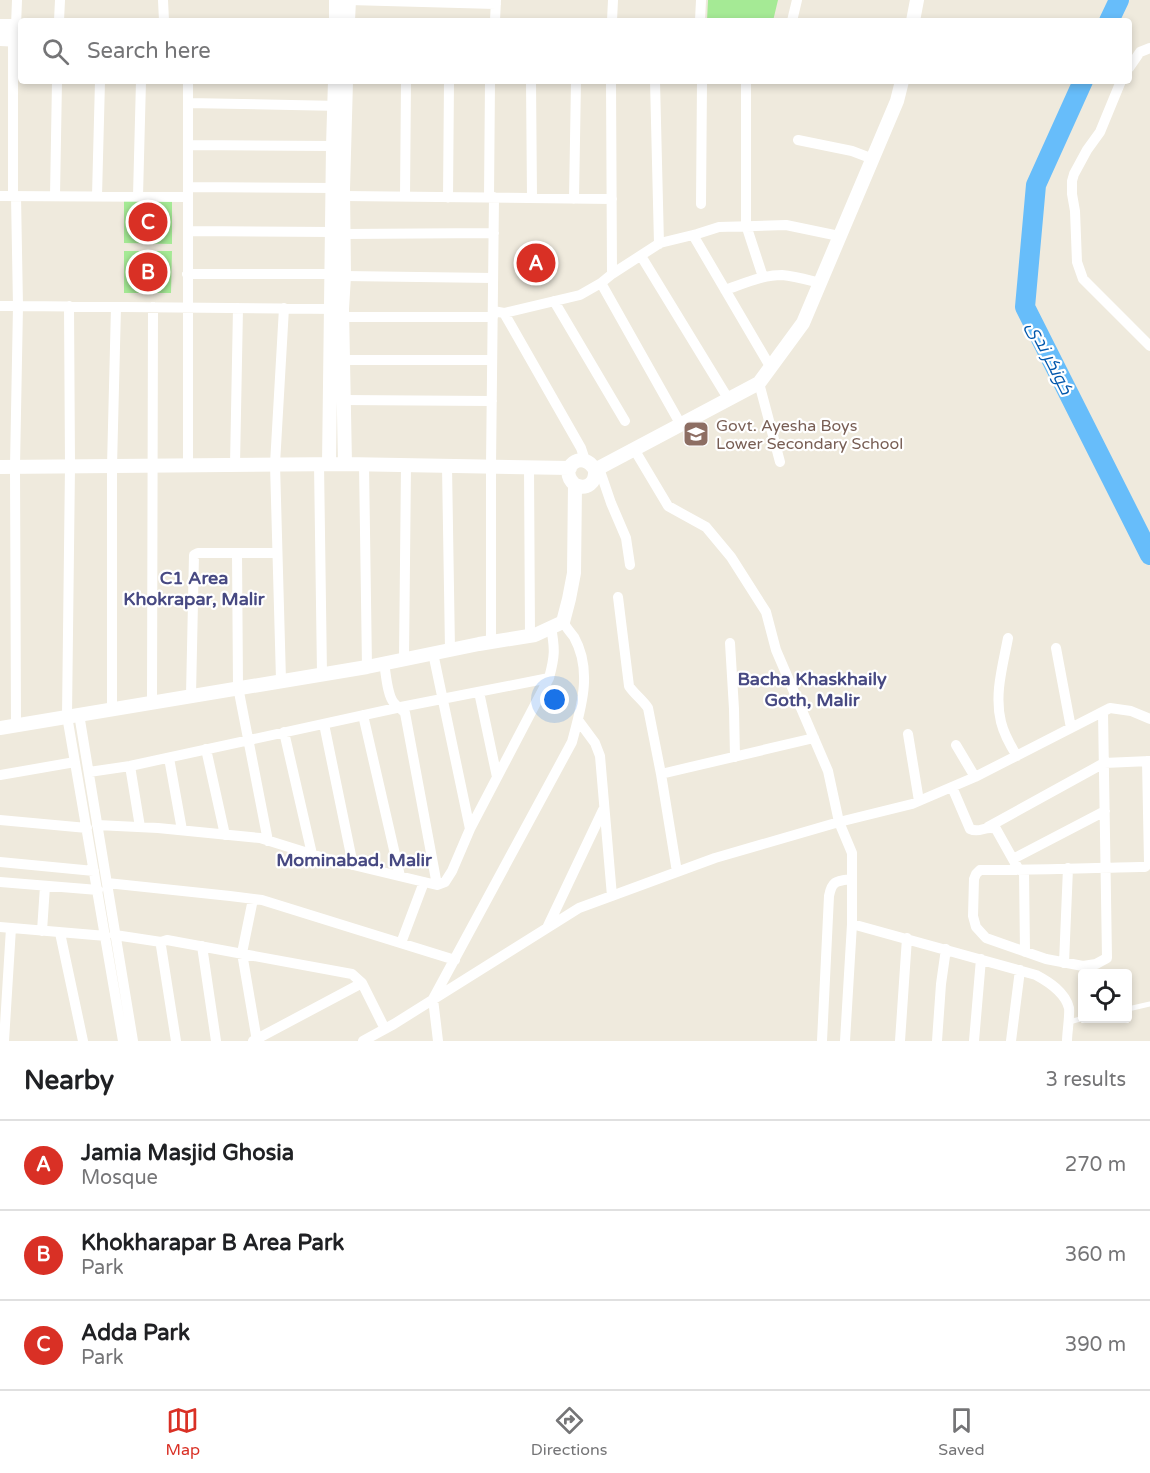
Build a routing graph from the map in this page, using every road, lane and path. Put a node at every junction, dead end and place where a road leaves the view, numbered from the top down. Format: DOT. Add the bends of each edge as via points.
graph roads {
  1 [pos="17,0"];
  2 [pos="60,0"];
  3 [pos="164,0"];
  4 [pos="336,0"];
  5 [pos="349,0"];
  6 [pos="613,0"];
  7 [pos="701,0"];
  8 [pos="797,0"];
  9 [pos="917,0"];
  10 [pos="496,2"];
  11 [pos="59,18"];
  12 [pos="164,18"];
  13 [pos="336,18"];
  14 [pos="348,18"];
  15 [pos="495,18"];
  16 [pos="612,18"];
  17 [pos="700,18"];
  18 [pos="793,18"];
  19 [pos="914,18"];
  20 [pos="0,26"];
  21 [pos="14,34"];
  22 [pos="1150,48"];
  23 [pos="1132,64"];
  24 [pos="57,84"];
  25 [pos="100,84"];
  26 [pos="141,84"];
  27 [pos="188,84"];
  28 [pos="336,84"];
  29 [pos="345,84"];
  30 [pos="406,84"];
  31 [pos="449,84"];
  32 [pos="490,84"];
  33 [pos="531,84"];
  34 [pos="576,84"];
  35 [pos="611,84"];
  36 [pos="654,84"];
  37 [pos="702,84"];
  38 [pos="746,84"];
  39 [pos="901,84"];
  40 [pos="1121,84"];
  41 [pos="188,103"];
  42 [pos="340,106"];
  43 [pos="798,140"];
  44 [pos="188,145"];
  45 [pos="333,146"];
  46 [pos="873,159"];
  47 [pos="340,191"];
  48 [pos="188,192"];
  49 [pos="0,196"];
  50 [pos="14,196"];
  51 [pos="55,196"];
  52 [pos="97,196"];
  53 [pos="138,196"];
  54 [pos="405,197"];
  55 [pos="491,197"];
  56 [pos="448,198"];
  57 [pos="532,198"];
  58 [pos="574,198"];
  59 [pos="612,198"];
  60 [pos="701,204"];
  61 [pos="746,225"];
  62 [pos="188,231"];
  63 [pos="338,233"];
  64 [pos="494,233"];
  65 [pos="693,235"];
  66 [pos="839,236"];
  67 [pos="659,244"];
  68 [pos="640,256"];
  69 [pos="187,274"];
  70 [pos="612,274"];
  71 [pos="338,275"];
  72 [pos="763,277"];
  73 [pos="493,278"];
  74 [pos="602,283"];
  75 [pos="820,283"];
  76 [pos="725,290"];
  77 [pos="554,302"];
  78 [pos="0,306"];
  79 [pos="18,306"];
  80 [pos="69,306"];
  81 [pos="116,307"];
  82 [pos="153,307"];
  83 [pos="187,307"];
  84 [pos="238,308"];
  85 [pos="284,309"];
  86 [pos="338,312"];
  87 [pos="496,314"];
  88 [pos="1150,346"];
  89 [pos="343,360"];
  90 [pos="492,360"];
  91 [pos="771,368"];
  92 [pos="759,383"];
  93 [pos="343,400"];
  94 [pos="729,400"];
  95 [pos="492,401"];
  96 [pos="625,421"];
  97 [pos="681,425"];
  98 [pos="634,449"];
  99 [pos="780,462"];
  100 [pos="275,464"];
  101 [pos="324,464"];
  102 [pos="345,464"];
  103 [pos="364,464"];
  104 [pos="153,465"];
  105 [pos="188,465"];
  106 [pos="235,465"];
  107 [pos="406,465"];
  108 [pos="0,466"];
  109 [pos="15,466"];
  110 [pos="70,466"];
  111 [pos="112,466"];
  112 [pos="447,466"];
  113 [pos="491,466"];
  114 [pos="593,466"];
  115 [pos="529,467"];
  116 [pos="570,468"];
  117 [pos="575,485"];
  118 [pos="237,553"];
  119 [pos="277,553"];
  120 [pos="630,565"];
  121 [pos="618,597"];
  122 [pos="557,625"];
  123 [pos="530,635"];
  124 [pos="1008,638"];
  125 [pos="491,642"];
  126 [pos="730,643"];
  127 [pos="1056,648"];
  128 [pos="450,650"];
  129 [pos="433,653"];
  130 [pos="404,659"];
  131 [pos="384,663"];
  132 [pos="367,667"];
  133 [pos="322,674"];
  134 [pos="549,678"];
  135 [pos="281,680"];
  136 [pos="238,687"];
  137 [pos="479,692"];
  138 [pos="191,695"];
  139 [pos="443,699"];
  140 [pos="152,702"];
  141 [pos="400,707"];
  142 [pos="112,709"];
  143 [pos="1103,712"];
  144 [pos="73,715"];
  145 [pos="363,715"];
  146 [pos="1150,718"];
  147 [pos="578,720"];
  148 [pos="324,724"];
  149 [pos="16,725"];
  150 [pos="0,728"];
  151 [pos="1071,728"];
  152 [pos="284,732"];
  153 [pos="908,734"];
  154 [pos="814,738"];
  155 [pos="248,740"];
  156 [pos="956,745"];
  157 [pos="206,749"];
  158 [pos="1017,756"];
  159 [pos="735,757"];
  160 [pos="169,758"];
  161 [pos="1148,761"];
  162 [pos="75,762"];
  163 [pos="1104,763"];
  164 [pos="130,766"];
  165 [pos="89,772"];
  166 [pos="661,774"];
  167 [pos="0,775"];
  168 [pos="497,777"];
  169 [pos="975,777"];
  170 [pos="952,787"];
  171 [pos="919,801"];
  172 [pos="604,807"];
  173 [pos="1105,811"];
  174 [pos="0,820"];
  175 [pos="839,822"];
  176 [pos="92,827"];
  177 [pos="140,827"];
  178 [pos="988,827"];
  179 [pos="470,829"];
  180 [pos="182,830"];
  181 [pos="225,835"];
  182 [pos="268,841"];
  183 [pos="312,854"];
  184 [pos="1013,859"];
  185 [pos="0,862"];
  186 [pos="353,865"];
  187 [pos="35,866"];
  188 [pos="1106,867"];
  189 [pos="1148,867"];
  190 [pos="1068,868"];
  191 [pos="1021,870"];
  192 [pos="94,871"];
  193 [pos="677,872"];
  194 [pos="400,876"];
  195 [pos="852,879"];
  196 [pos="0,882"];
  197 [pos="424,882"];
  198 [pos="33,885"];
  199 [pos="437,885"];
  200 [pos="45,886"];
  201 [pos="102,886"];
  202 [pos="612,896"];
  203 [pos="253,899"];
  204 [pos="852,924"];
  205 [pos="5,927"];
  206 [pos="547,929"];
  207 [pos="42,931"];
  208 [pos="60,933"];
  209 [pos="111,936"];
  210 [pos="907,938"];
  211 [pos="161,942"];
  212 [pos="401,943"];
  213 [pos="202,946"];
  214 [pos="946,949"];
  215 [pos="1025,952"];
  216 [pos="242,953"];
  217 [pos="981,959"];
  218 [pos="454,960"];
  219 [pos="1064,963"];
  220 [pos="1020,970"];
  221 [pos="362,983"];
  222 [pos="433,999"];
  223 [pos="1150,1004"];
  224 [pos="1132,1008"];
  225 [pos="1078,1020"];
  226 [pos="1068,1022"];
  227 [pos="385,1029"];
  228 [pos="255,1040"];
  229 [pos="4,1041"];
  230 [pos="83,1041"];
  231 [pos="123,1041"];
  232 [pos="133,1041"];
  233 [pos="176,1041"];
  234 [pos="216,1041"];
  235 [pos="363,1041"];
  236 [pos="438,1041"];
  237 [pos="822,1041"];
  238 [pos="845,1041"];
  239 [pos="900,1041"];
  240 [pos="936,1041"];
  241 [pos="974,1041"];
  242 [pos="1011,1041"];
  243 [pos="1067,1041"];
  1 -- 21 [label="street"];
  2 -- 11 [label="street"];
  3 -- 12 [label="street"];
  4 -- 13 [label="street"];
  5 -- 10 [label="street"];
  5 -- 14 [label="street"];
  6 -- 16 [label="street"];
  7 -- 17 [label="street"];
  8 -- 18 [label="street"];
  9 -- 19 [label="street"];
  10 -- 15 [label="street"];
  20 -- 21 [label="street"];
  21 -- 50 [label="street"];
  22 -- 23 [label="street" via="1140,52"];
  24 -- 51 [label="street"];
  25 -- 52 [label="street"];
  26 -- 53 [label="street"];
  27 -- 41 [label="street"];
  28 -- 42 [label="street"];
  29 -- 42 [label="street"];
  30 -- 54 [label="street"];
  31 -- 56 [label="street"];
  32 -- 55 [label="street"];
  33 -- 57 [label="street"];
  34 -- 58 [label="street"];
  35 -- 59 [label="street"];
  36 -- 67 [label="street"];
  37 -- 60 [label="street"];
  38 -- 61 [label="street"];
  39 -- 46 [label="street"];
  40 -- 88 [label="street" via="1100,132 1072,181 1077,262 1083,279"];
  41 -- 42 [label="street"];
  41 -- 44 [label="street"];
  42 -- 45 [label="street"];
  42 -- 47 [label="street"];
  43 -- 46 [label="street"];
  44 -- 45 [label="street"];
  44 -- 48 [label="street"];
  45 -- 47 [label="street"];
  46 -- 66 [label="street"];
  47 -- 48 [label="street"];
  47 -- 54 [label="street"];
  47 -- 63 [label="street"];
  48 -- 53 [label="street"];
  48 -- 62 [label="street"];
  49 -- 50 [label="street"];
  50 -- 51 [label="street"];
  50 -- 79 [label="street"];
  51 -- 52 [label="street"];
  52 -- 53 [label="street"];
  54 -- 56 [label="street"];
  55 -- 56 [label="street"];
  55 -- 57 [label="street"];
  55 -- 64 [label="street"];
  57 -- 58 [label="street"];
  58 -- 59 [label="street"];
  59 -- 70 [label="street"];
  61 -- 65 [label="street" via="719,227"];
  61 -- 66 [label="street" via="786,225"];
  61 -- 72 [label="street"];
  62 -- 63 [label="street"];
  62 -- 69 [label="street"];
  63 -- 64 [label="street"];
  63 -- 71 [label="street"];
  64 -- 73 [label="street"];
  65 -- 67 [label="street"];
  65 -- 76 [label="street"];
  66 -- 75 [label="street"];
  67 -- 68 [label="street"];
  68 -- 70 [label="street"];
  68 -- 94 [label="street"];
  69 -- 71 [label="street"];
  69 -- 83 [label="street"];
  70 -- 74 [label="street"];
  71 -- 73 [label="street"];
  71 -- 86 [label="street"];
  72 -- 75 [label="street" via="780,275"];
  72 -- 76 [label="street"];
  73 -- 87 [label="street"];
  74 -- 77 [label="street" via="580,295"];
  74 -- 97 [label="street"];
  75 -- 91 [label="street" via="803,323"];
  76 -- 91 [label="street"];
  77 -- 87 [label="street"];
  77 -- 96 [label="street"];
  78 -- 79 [label="street"];
  79 -- 80 [label="street"];
  79 -- 109 [label="street"];
  80 -- 81 [label="street"];
  80 -- 110 [label="street"];
  81 -- 82 [label="street"];
  81 -- 111 [label="street"];
  82 -- 83 [label="street"];
  82 -- 104 [label="street"];
  83 -- 84 [label="street"];
  83 -- 105 [label="street"];
  84 -- 85 [label="street"];
  84 -- 106 [label="street"];
  85 -- 86 [label="street"];
  85 -- 100 [label="street"];
  86 -- 87 [label="street"];
  86 -- 89 [label="street"];
  86 -- 101 [label="street"];
  87 -- 90 [label="street"];
  87 -- 114 [label="street"];
  89 -- 90 [label="street"];
  89 -- 93 [label="street"];
  90 -- 95 [label="street"];
  91 -- 92 [label="street"];
  92 -- 94 [label="street"];
  92 -- 99 [label="street"];
  93 -- 95 [label="street"];
  93 -- 102 [label="street"];
  94 -- 97 [label="street"];
  95 -- 113 [label="street"];
  97 -- 98 [label="street"];
  98 -- 114 [label="street"];
  98 -- 154 [label="street" via="668,506 706,527 731,557 766,612 776,650"];
  100 -- 101 [label="street"];
  100 -- 106 [label="street"];
  100 -- 119 [label="street"];
  101 -- 102 [label="street"];
  101 -- 133 [label="street"];
  102 -- 103 [label="street"];
  103 -- 107 [label="street"];
  103 -- 132 [label="street"];
  104 -- 105 [label="street"];
  104 -- 111 [label="street"];
  104 -- 140 [label="street"];
  105 -- 106 [label="street"];
  107 -- 112 [label="street"];
  107 -- 130 [label="street"];
  108 -- 109 [label="street"];
  109 -- 110 [label="street"];
  109 -- 149 [label="street"];
  110 -- 111 [label="street"];
  110 -- 144 [label="street"];
  111 -- 142 [label="street"];
  112 -- 113 [label="street"];
  112 -- 128 [label="street"];
  113 -- 115 [label="street"];
  113 -- 125 [label="street"];
  114 -- 116 [label="street" via="576,462"];
  114 -- 117 [label="street" via="592,483 584,487"];
  114 -- 120 [label="street" via="626,538"];
  115 -- 116 [label="street"];
  115 -- 123 [label="street"];
  116 -- 117 [label="street" via="569,477"];
  117 -- 122 [label="street" via="574,573 569,598"];
  118 -- 119 [label="street"];
  118 -- 136 [label="street"];
  118 -- 138 [label="street" via="194,555"];
  119 -- 135 [label="street"];
  121 -- 166 [label="street" via="629,686 648,708"];
  122 -- 123 [label="street"];
  122 -- 134 [label="street"];
  122 -- 147 [label="street" via="574,638 583,662 585,678"];
  123 -- 125 [label="street"];
  124 -- 158 [label="street" via="998,707"];
  125 -- 128 [label="street"];
  126 -- 159 [label="street"];
  127 -- 151 [label="street"];
  128 -- 129 [label="street"];
  129 -- 130 [label="street"];
  129 -- 139 [label="street"];
  130 -- 131 [label="street"];
  131 -- 132 [label="street"];
  131 -- 141 [label="street" via="390,695"];
  132 -- 133 [label="street"];
  133 -- 135 [label="street"];
  134 -- 137 [label="street"];
  134 -- 168 [label="street"];
  135 -- 136 [label="street"];
  136 -- 138 [label="street"];
  136 -- 155 [label="street"];
  137 -- 139 [label="street"];
  137 -- 168 [label="street"];
  138 -- 140 [label="street"];
  139 -- 141 [label="street"];
  139 -- 179 [label="street"];
  140 -- 142 [label="street"];
  141 -- 145 [label="street"];
  141 -- 199 [label="street" via="405,713"];
  142 -- 144 [label="street"];
  143 -- 146 [label="street" via="1110,708"];
  143 -- 151 [label="street"];
  143 -- 163 [label="street"];
  144 -- 149 [label="street"];
  144 -- 162 [label="street"];
  144 -- 165 [label="street"];
  145 -- 148 [label="street"];
  145 -- 194 [label="street"];
  147 -- 172 [label="street" via="600,756"];
  147 -- 218 [label="street" via="572,742"];
  148 -- 152 [label="street"];
  148 -- 186 [label="street"];
  149 -- 150 [label="street"];
  151 -- 158 [label="street"];
  152 -- 155 [label="street"];
  152 -- 183 [label="street"];
  153 -- 171 [label="street"];
  154 -- 159 [label="street"];
  154 -- 175 [label="street" via="828,771"];
  155 -- 157 [label="street"];
  155 -- 182 [label="street"];
  156 -- 169 [label="street"];
  157 -- 160 [label="street"];
  157 -- 181 [label="street"];
  158 -- 169 [label="street"];
  159 -- 166 [label="street"];
  160 -- 164 [label="street"];
  160 -- 180 [label="street"];
  161 -- 163 [label="street"];
  161 -- 189 [label="street"];
  162 -- 167 [label="street"];
  162 -- 176 [label="street"];
  163 -- 173 [label="street"];
  163 -- 178 [label="street"];
  164 -- 165 [label="street"];
  164 -- 177 [label="street"];
  165 -- 176 [label="street"];
  166 -- 193 [label="street"];
  168 -- 179 [label="street"];
  169 -- 170 [label="street"];
  170 -- 171 [label="street"];
  170 -- 178 [label="street" via="970,829"];
  171 -- 175 [label="street"];
  172 -- 202 [label="street"];
  172 -- 206 [label="street"];
  173 -- 184 [label="street"];
  173 -- 188 [label="street"];
  174 -- 176 [label="street"];
  175 -- 193 [label="street"];
  175 -- 195 [label="street" via="852,853"];
  176 -- 177 [label="street"];
  176 -- 192 [label="street"];
  176 -- 201 [label="street"];
  177 -- 180 [label="street"];
  178 -- 184 [label="street" via="996,830"];
  179 -- 199 [label="street" via="452,871"];
  180 -- 181 [label="street"];
  181 -- 182 [label="street"];
  182 -- 183 [label="street"];
  183 -- 186 [label="street"];
  184 -- 191 [label="street"];
  185 -- 187 [label="street"];
  186 -- 194 [label="street"];
  187 -- 192 [label="street"];
  187 -- 198 [label="street"];
  188 -- 189 [label="street"];
  188 -- 190 [label="street"];
  188 -- 219 [label="street" via="1107,958 1083,966"];
  190 -- 191 [label="street"];
  190 -- 219 [label="street"];
  191 -- 215 [label="street"];
  191 -- 215 [label="street" via="980,870 973,886 973,916 976,927 986,938"];
  192 -- 201 [label="street"];
  193 -- 202 [label="street"];
  194 -- 197 [label="street"];
  195 -- 204 [label="street"];
  195 -- 237 [label="street" via="837,881 829,896"];
  196 -- 198 [label="street"];
  197 -- 199 [label="street"];
  197 -- 212 [label="street"];
  198 -- 200 [label="street"];
  200 -- 201 [label="street"];
  200 -- 207 [label="street"];
  201 -- 203 [label="street"];
  201 -- 209 [label="street"];
  202 -- 206 [label="street" via="579,908"];
  203 -- 212 [label="street"];
  203 -- 216 [label="street"];
  204 -- 210 [label="street"];
  204 -- 238 [label="street"];
  205 -- 207 [label="street"];
  205 -- 229 [label="street"];
  206 -- 222 [label="street"];
  207 -- 208 [label="street"];
  208 -- 209 [label="street"];
  208 -- 230 [label="street"];
  209 -- 211 [label="street"];
  209 -- 231 [label="street"];
  209 -- 232 [label="street"];
  210 -- 214 [label="street"];
  210 -- 239 [label="street"];
  211 -- 213 [label="street"];
  211 -- 233 [label="street"];
  212 -- 218 [label="street"];
  213 -- 216 [label="street"];
  213 -- 234 [label="street"];
  214 -- 217 [label="street"];
  214 -- 240 [label="street"];
  215 -- 219 [label="street"];
  216 -- 221 [label="street" via="352,974"];
  216 -- 228 [label="street"];
  217 -- 220 [label="street"];
  217 -- 241 [label="street"];
  218 -- 222 [label="street"];
  220 -- 226 [label="street" via="1050,982 1061,993 1069,1007"];
  220 -- 242 [label="street"];
  221 -- 227 [label="street"];
  221 -- 228 [label="street"];
  222 -- 227 [label="street"];
  222 -- 236 [label="street"];
  223 -- 224 [label="lane"];
  225 -- 226 [label="lane"];
  226 -- 243 [label="street"];
  227 -- 235 [label="street"];
}
